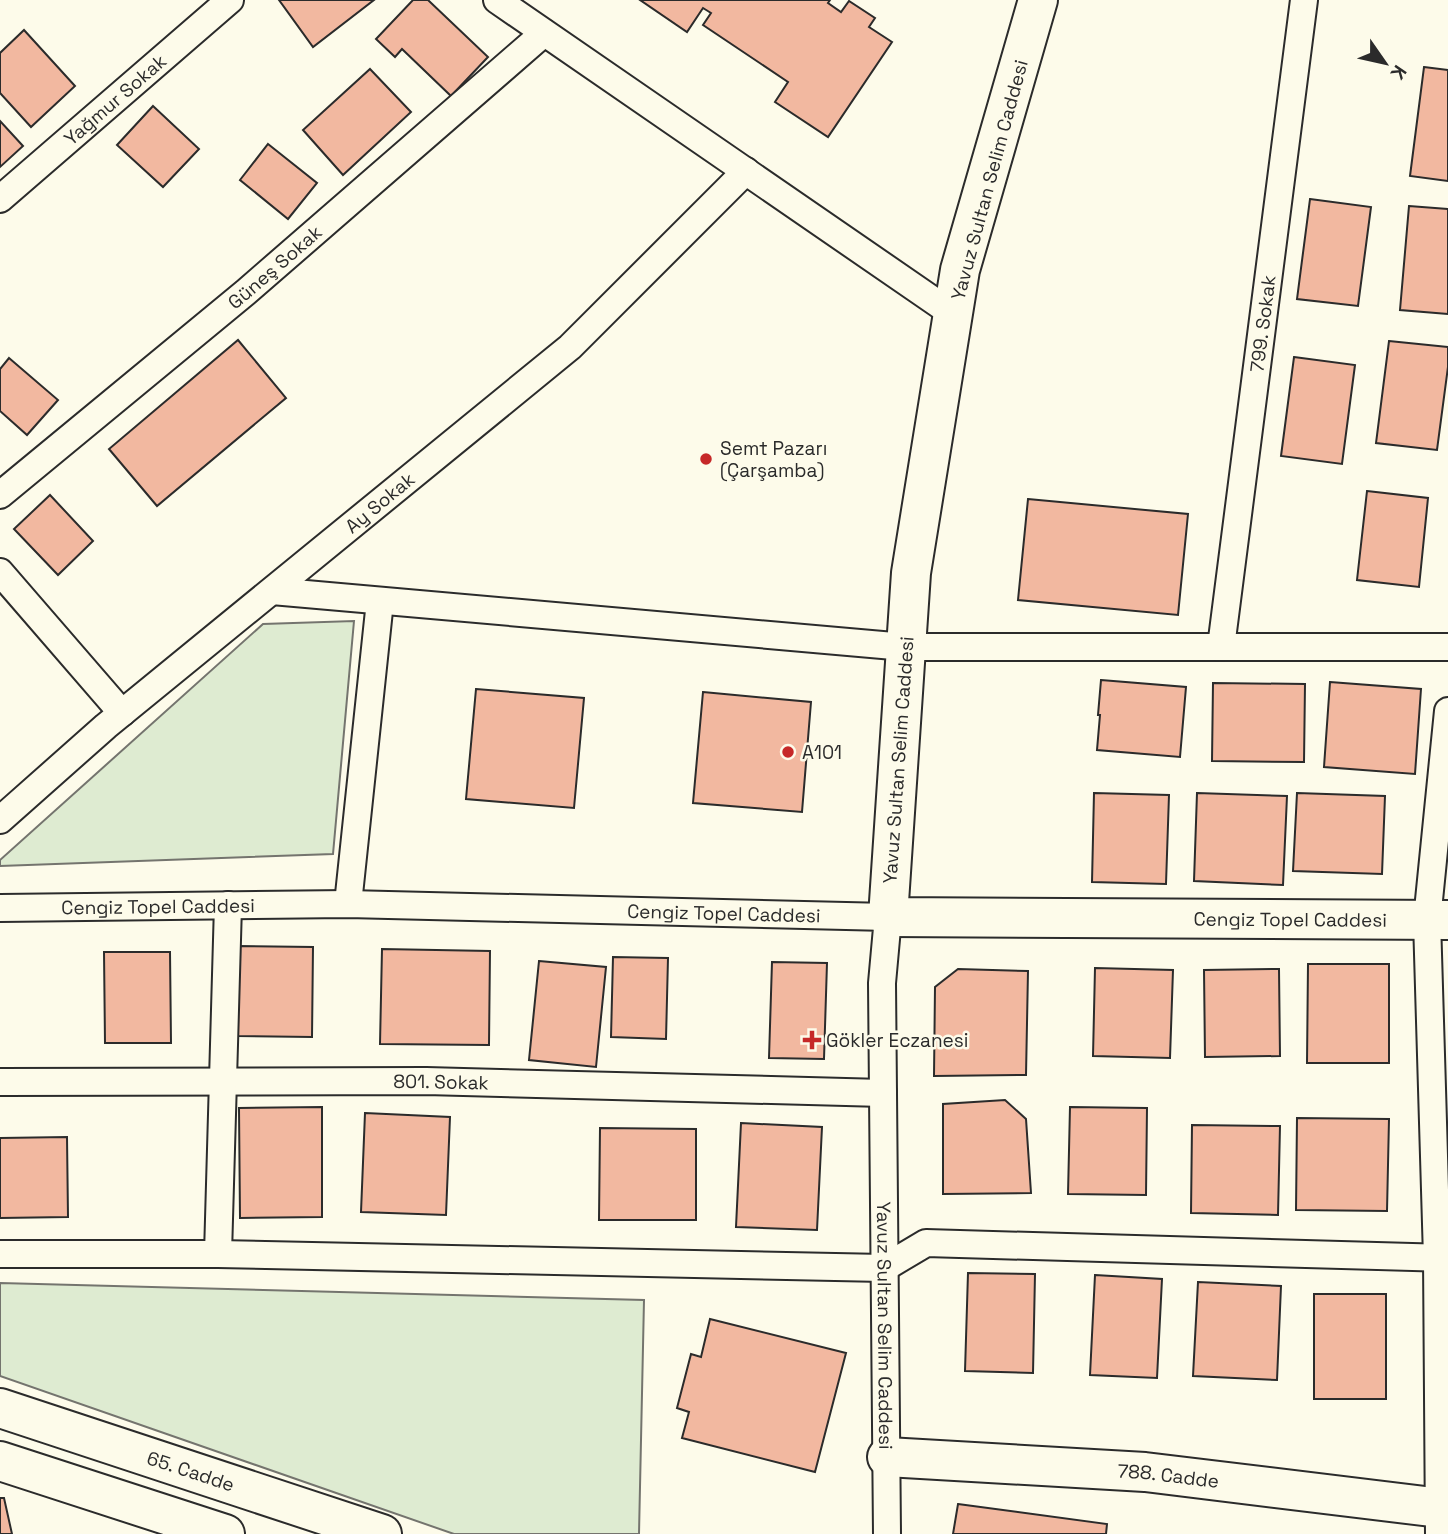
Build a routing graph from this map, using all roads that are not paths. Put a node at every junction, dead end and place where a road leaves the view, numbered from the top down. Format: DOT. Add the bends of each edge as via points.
graph roads {
  1 [pos="230,0"];
  2 [pos="497,0"];
  3 [pos="1038,0"];
  4 [pos="1304,0"];
  5 [pos="544,33"];
  6 [pos="746,171"];
  7 [pos="0,199"];
  8 [pos="953,314"];
  9 [pos="0,495"];
  10 [pos="0,572"];
  11 [pos="272,591"];
  12 [pos="380,601"];
  13 [pos="905,647"];
  14 [pos="1221,647"];
  15 [pos="1448,647"];
  16 [pos="1448,710"];
  17 [pos="122,713"];
  18 [pos="0,820"];
  19 [pos="348,904"];
  20 [pos="228,905"];
  21 [pos="0,908"];
  22 [pos="888,917"];
  23 [pos="1438,920"];
  24 [pos="223,1081"];
  25 [pos="0,1082"];
  26 [pos="883,1093"];
  27 [pos="0,1254"];
  28 [pos="218,1254"];
  29 [pos="1442,1257"];
  30 [pos="884,1268"];
  31 [pos="0,1408"];
  32 [pos="887,1457"];
  33 [pos="0,1461"];
  34 [pos="1442,1517"];
  35 [pos="225,1534"];
  36 [pos="382,1534"];
  37 [pos="887,1534"];
  1 -- 7 [label="street, Yağmur Sokak"];
  2 -- 5 [label="street"];
  3 -- 8 [label="street, Yavuz Sultan Selim Caddesi" via="961,270"];
  4 -- 14 [label="street, 799. Sokak"];
  5 -- 6 [label="street"];
  5 -- 9 [label="street, Güneş Sokak" via="246,292"];
  6 -- 8 [label="street"];
  6 -- 11 [label="street, Ay Sokak" via="570,347"];
  8 -- 13 [label="street, Yavuz Sultan Selim Caddesi" via="911,573"];
  10 -- 17 [label="street"];
  11 -- 12 [label="street"];
  11 -- 17 [label="street, Ay Sokak"];
  12 -- 13 [label="street"];
  12 -- 19 [label="street"];
  13 -- 14 [label="street"];
  13 -- 22 [label="street, Yavuz Sultan Selim Caddesi"];
  14 -- 15 [label="street"];
  16 -- 23 [label="street"];
  17 -- 18 [label="street, Ay Sokak"];
  19 -- 20 [label="street, Cengiz Topel Caddesi"];
  19 -- 22 [label="street, Cengiz Topel Caddesi"];
  20 -- 21 [label="street, Cengiz Topel Caddesi"];
  20 -- 24 [label="street"];
  22 -- 23 [label="street, Cengiz Topel Caddesi"];
  22 -- 26 [label="street, Yavuz Sultan Selim Caddesi" via="882,983"];
  23 -- 29 [label="street"];
  24 -- 25 [label="street, 801. Sokak"];
  24 -- 26 [label="street, 801. Sokak" via="426,1081"];
  24 -- 28 [label="street"];
  26 -- 30 [label="street, Yavuz Sultan Selim Caddesi"];
  27 -- 28 [label="street"];
  28 -- 30 [label="street"];
  29 -- 30 [label="street" via="926,1243"];
  29 -- 34 [label="street"];
  30 -- 32 [label="street, Yavuz Sultan Selim Caddesi"];
  31 -- 36 [label="street, 65. Cadde"];
  32 -- 34 [label="street, 788. Cadde" via="1145,1472"];
  32 -- 37 [label="street, Yavuz Sultan Selim Caddesi"];
  33 -- 35 [label="street"];
}
